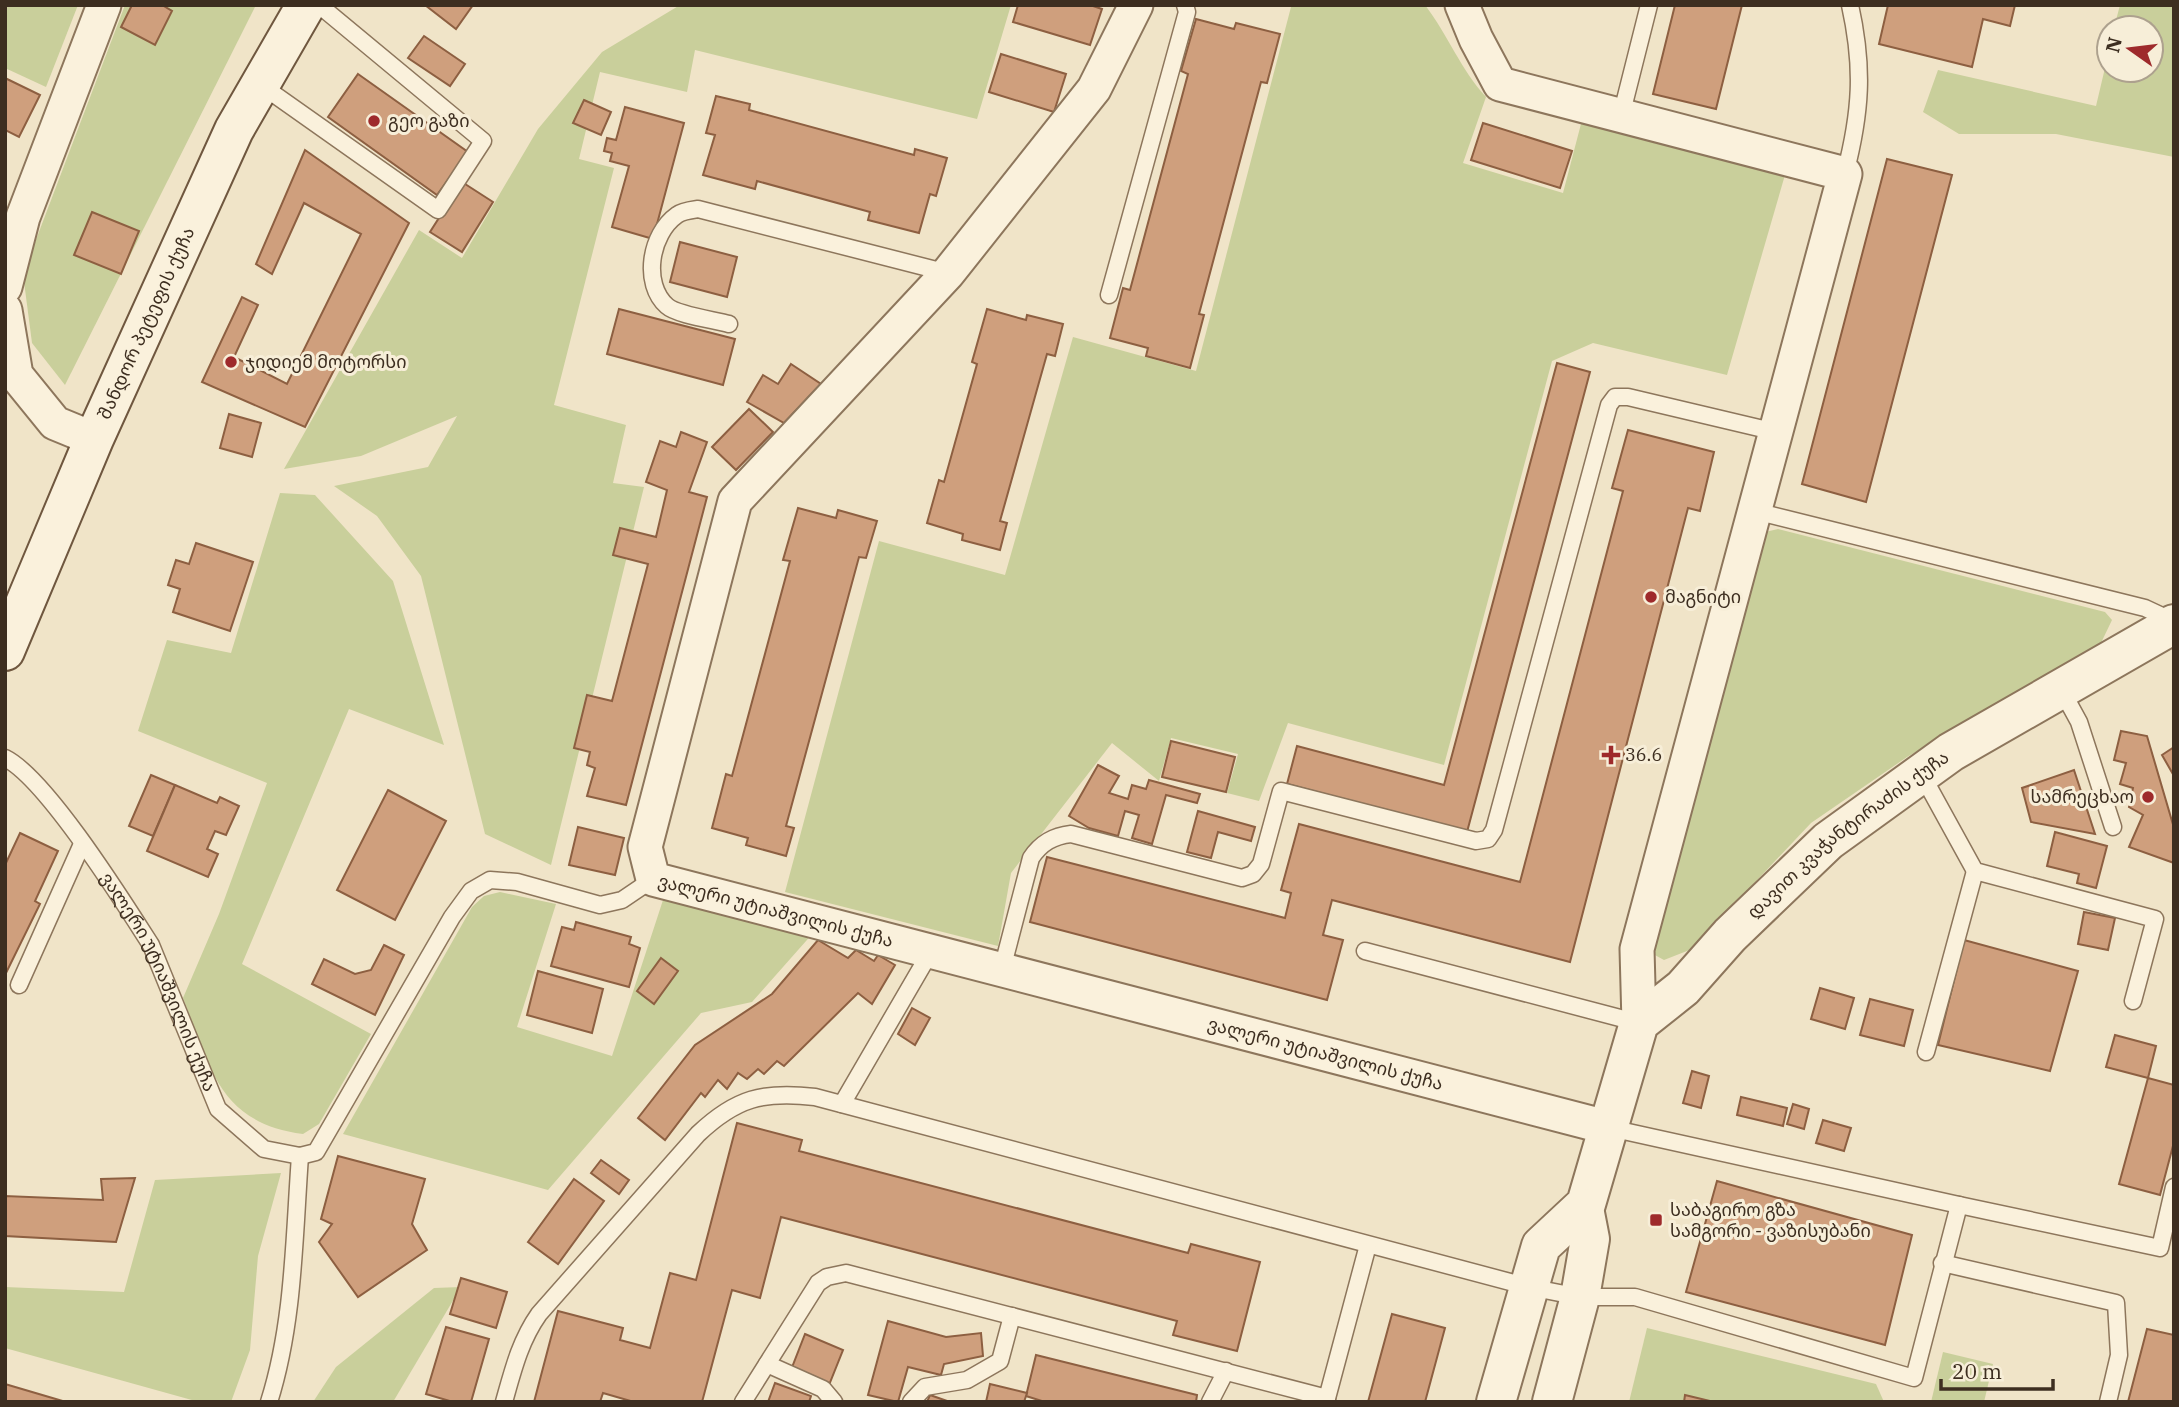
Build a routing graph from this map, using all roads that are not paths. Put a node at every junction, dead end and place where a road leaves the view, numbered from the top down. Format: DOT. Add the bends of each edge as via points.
graph roads {
  1 [pos="104,5"];
  2 [pos="306,5"];
  3 [pos="319,5"];
  4 [pos="1136,5"];
  5 [pos="1185,5"];
  6 [pos="1462,5"];
  7 [pos="1648,5"];
  8 [pos="1850,5"];
  9 [pos="260,85"];
  10 [pos="1621,116"];
  11 [pos="1845,174"];
  12 [pos="948,273"];
  13 [pos="5,287"];
  14 [pos="1109,295"];
  15 [pos="5,310"];
  16 [pos="729,324"];
  17 [pos="10,376"];
  18 [pos="1776,432"];
  19 [pos="94,439"];
  20 [pos="1755,511"];
  21 [pos="2170,626"];
  22 [pos="5,652"];
  23 [pos="2060,687"];
  24 [pos="5,758"];
  25 [pos="1921,773"];
  26 [pos="2113,827"];
  27 [pos="82,844"];
  28 [pos="1975,871"];
  29 [pos="653,878"];
  30 [pos="931,951"];
  31 [pos="1365,951"];
  32 [pos="1002,970"];
  33 [pos="19,985"];
  34 [pos="2133,1001"];
  35 [pos="1639,1023"];
  36 [pos="1926,1052"];
  37 [pos="842,1104"];
  38 [pos="1609,1128"];
  39 [pos="300,1156"];
  40 [pos="2174,1187"];
  41 [pos="1959,1205"];
  42 [pos="1584,1208"];
  43 [pos="1368,1245"];
  44 [pos="1942,1263"];
  45 [pos="1529,1287"];
  46 [pos="1580,1297"];
  47 [pos="1012,1316"];
  48 [pos="767,1364"];
  49 [pos="1226,1371"];
  50 [pos="1327,1400"];
  51 [pos="269,1402"];
  52 [pos="504,1402"];
  53 [pos="743,1402"];
  54 [pos="834,1402"];
  55 [pos="911,1402"];
  56 [pos="1210,1402"];
  57 [pos="1496,1402"];
  58 [pos="1552,1402"];
  59 [pos="2108,1402"];
  1 -- 13 [label="street" via="23,217"];
  2 -- 9 [label="street, შანდორ პეტეფის ქუჩა"];
  3 -- 9 [label="lane" via="483,141 438,210"];
  4 -- 12 [label="street" via="1094,89"];
  5 -- 14 [label="lane" via="1187,12"];
  6 -- 10 [label="street" via="1500,84"];
  7 -- 10 [label="lane"];
  8 -- 11 [label="lane" via="1861,82 1858,125"];
  9 -- 19 [label="street, შანდორ პეტეფის ქუჩა" via="234,130"];
  10 -- 11 [label="street"];
  11 -- 18 [label="street"];
  12 -- 16 [label="lane" via="698,209 678,214 662,233 652,260 656,294 670,309"];
  12 -- 29 [label="street" via="735,501 645,847"];
  15 -- 17 [label="street"];
  17 -- 19 [label="street" via="55,423"];
  18 -- 20 [label="street"];
  18 -- 32 [label="lane" via="1628,397 1615,397 1609,405 1488,839 1476,841 1281,791 1261,864 1242,878 1071,834 1055,836 1031,858"];
  19 -- 22 [label="street, შანდორ პეტეფის ქუჩა"];
  20 -- 21 [label="lane" via="2145,608 2161,615"];
  20 -- 35 [label="street" via="1637,949"];
  21 -- 23 [label="street, დავით კვაჭანტირაძის ქუჩა"];
  23 -- 25 [label="street, დავით კვაჭანტირაძის ქუჩა"];
  23 -- 26 [label="lane" via="2079,722"];
  24 -- 27 [label="lane, ვალერი უტიაშვილის ქუჩა" via="35,782"];
  25 -- 28 [label="lane"];
  25 -- 35 [label="street, დავით კვაჭანტირაძის ქუჩა" via="1828,841 1730,935 1684,988"];
  27 -- 33 [label="lane"];
  27 -- 39 [label="lane, ვალერი უტიაშვილის ქუჩა" via="151,945 218,1109 264,1149"];
  28 -- 34 [label="lane" via="2155,919"];
  28 -- 36 [label="lane"];
  29 -- 30 [label="street, ვალერი უტიაშვილის ქუჩა"];
  29 -- 39 [label="lane, ვალერი უტიაშვილის ქუჩა" via="622,900 600,905 517,882 490,880 471,891 324,1141 316,1152"];
  30 -- 32 [label="street, ვალერი უტიაშვილის ქუჩა"];
  30 -- 37 [label="lane"];
  31 -- 35 [label="lane"];
  32 -- 38 [label="street, ვალერი უტიაშვილის ქუჩა"];
  35 -- 38 [label="street"];
  37 -- 43 [label="lane"];
  37 -- 52 [label="lane" via="783,1094 748,1099 720,1113 539,1314 516,1357"];
  38 -- 41 [label="lane"];
  38 -- 42 [label="street"];
  39 -- 51 [label="lane" via="281,1366"];
  40 -- 41 [label="lane" via="2160,1248"];
  41 -- 44 [label="lane"];
  42 -- 45 [label="street" via="1541,1246"];
  42 -- 46 [label="street" via="1590,1239"];
  43 -- 45 [label="lane"];
  43 -- 50 [label="lane"];
  44 -- 46 [label="lane" via="1914,1378 1635,1297"];
  44 -- 59 [label="lane" via="2116,1303 2119,1355"];
  45 -- 46 [label="lane"];
  45 -- 57 [label="street"];
  46 -- 58 [label="street"];
  47 -- 48 [label="lane" via="846,1273 818,1283"];
  47 -- 49 [label="lane"];
  47 -- 55 [label="lane" via="1000,1361 967,1380 925,1387"];
  48 -- 53 [label="lane"];
  48 -- 54 [label="lane" via="823,1389"];
  49 -- 50 [label="lane"];
  49 -- 56 [label="lane"];
}
